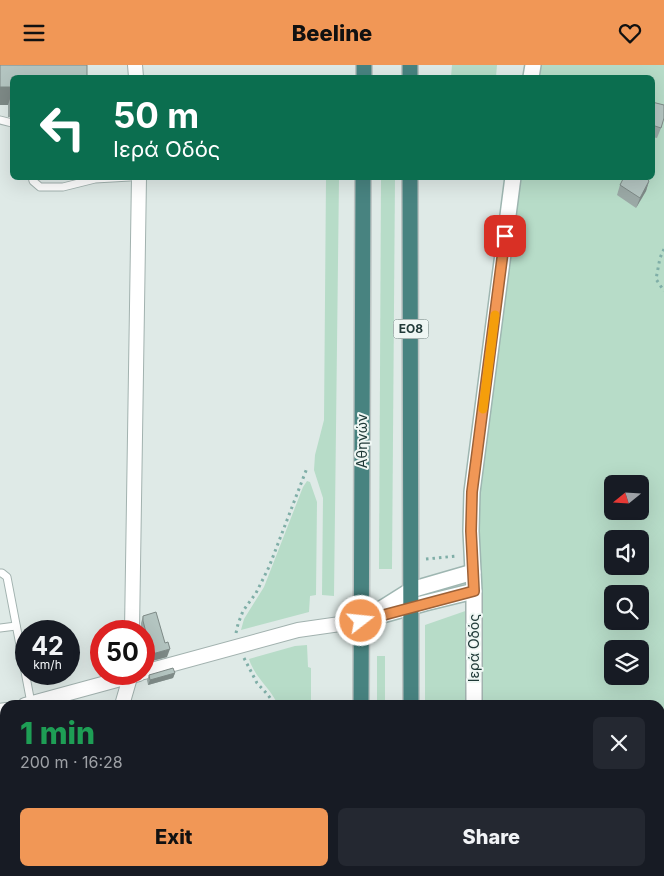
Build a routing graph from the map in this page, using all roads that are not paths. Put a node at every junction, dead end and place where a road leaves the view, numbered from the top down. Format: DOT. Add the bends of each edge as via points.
graph roads {
  1 [pos="33,180"];
  2 [pos="91,180"];
  3 [pos="139,180"];
  4 [pos="363,180"];
  5 [pos="410,180"];
  6 [pos="513,180"];
  7 [pos="473,572"];
  8 [pos="0,573"];
  9 [pos="411,590"];
  10 [pos="474,591"];
  11 [pos="411,607"];
  12 [pos="132,620"];
  13 [pos="15,621"];
  14 [pos="361,621"];
  15 [pos="15,626"];
  16 [pos="0,628"];
  17 [pos="155,669"];
  18 [pos="25,685"];
  19 [pos="96,685"];
  20 [pos="131,685"];
  21 [pos="27,700"];
  22 [pos="42,700"];
  23 [pos="124,700"];
  24 [pos="361,700"];
  25 [pos="411,700"];
  26 [pos="474,700"];
  1 -- 2 [label="lane" via="40,187 63,187"];
  3 -- 12 [label="street"];
  4 -- 14 [label="highway, Αθηνών"];
  5 -- 9 [label="highway, ΕΟ8"];
  6 -- 7 [label="main road, Ιερά Οδός" via="472,492"];
  7 -- 9 [label="main road"];
  7 -- 10 [label="main road, Ιερά Οδός"];
  8 -- 13 [label="lane" via="7,577"];
  9 -- 11 [label="highway, ΕΟ8"];
  9 -- 14 [label="main road"];
  10 -- 11 [label="main road, Ιερά Οδός"];
  10 -- 26 [label="main road, Ιερά Οδός"];
  11 -- 14 [label="main road, Ιερά Οδός"];
  11 -- 25 [label="highway, ΕΟ8"];
  14 -- 17 [label="street" via="298,630"];
  14 -- 24 [label="highway, Αθηνών"];
  15 -- 16 [label="lane"];
  18 -- 21 [label="lane"];
  19 -- 22 [label="street"];
  20 -- 23 [label="street"];
}
